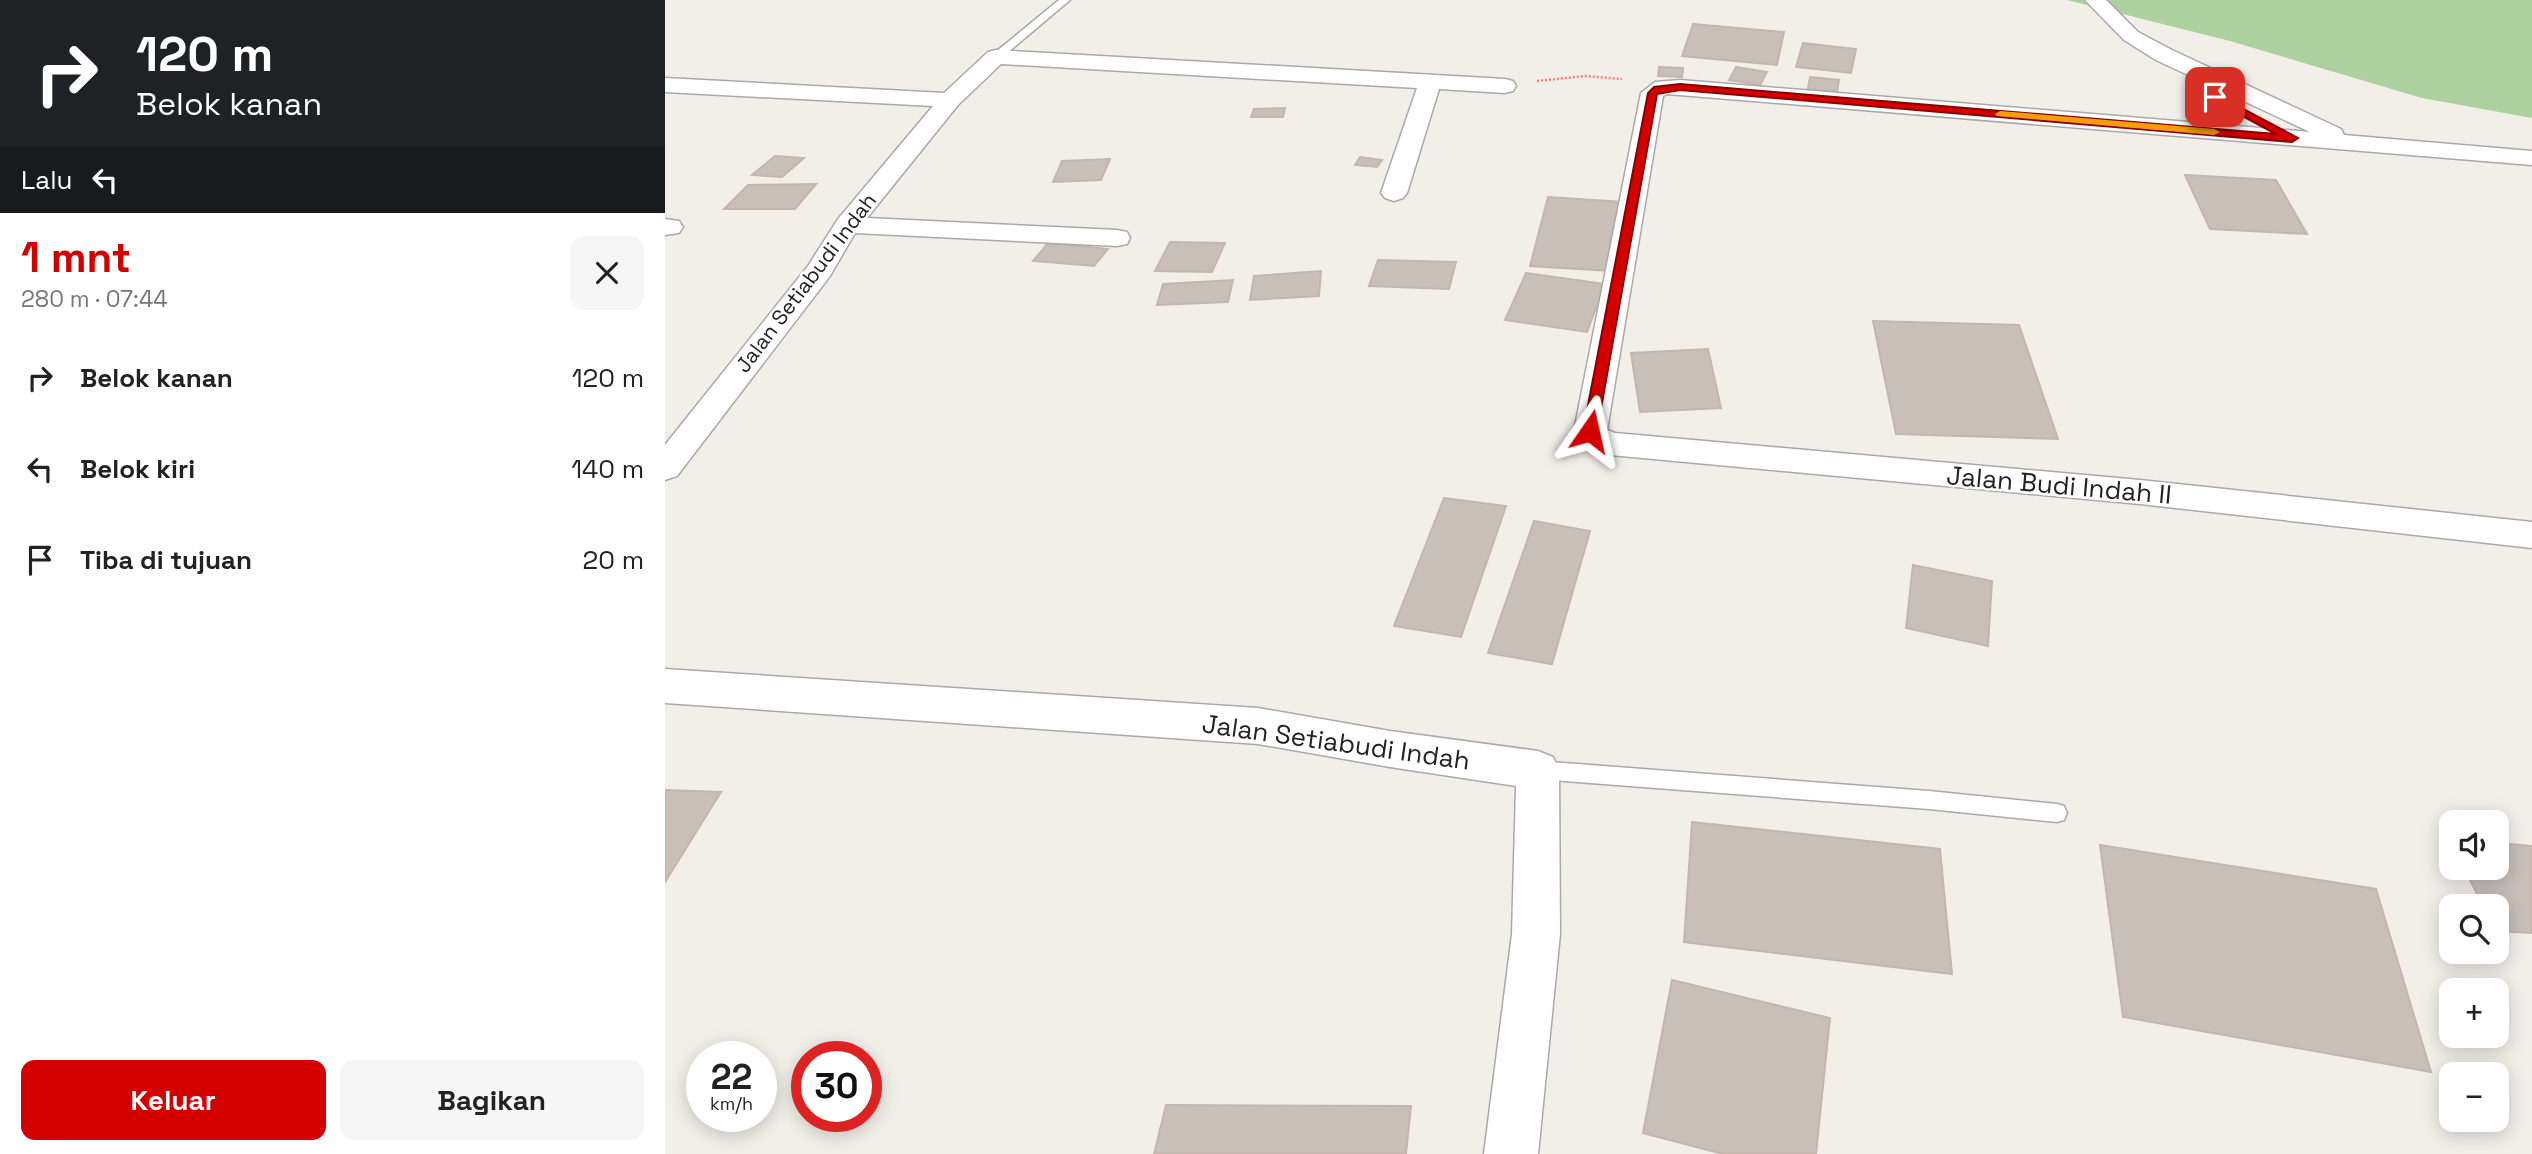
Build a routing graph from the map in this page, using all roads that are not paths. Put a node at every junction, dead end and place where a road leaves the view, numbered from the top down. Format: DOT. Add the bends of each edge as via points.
graph roads {
  1 [pos="1065,0"];
  2 [pos="2085,4"];
  3 [pos="996,57"];
  4 [pos="1430,83"];
  5 [pos="665,85"];
  6 [pos="1505,86"];
  7 [pos="950,100"];
  8 [pos="2292,138"];
  9 [pos="2345,140"];
  10 [pos="2532,158"];
  11 [pos="1394,193"];
  12 [pos="848,225"];
  13 [pos="1117,238"];
  14 [pos="1590,431"];
  15 [pos="665,468"];
  16 [pos="2532,535"];
  17 [pos="665,686"];
  18 [pos="1538,770"];
  19 [pos="2057,813"];
  20 [pos="1511,1154"];
  1 -- 3 [label="lane"];
  2 -- 8 [label="street" via="2109,41"];
  2 -- 9 [label="street" via="2164,55"];
  3 -- 4 [label="street"];
  3 -- 7 [label="street, Jalan Setiabudi Indah"];
  4 -- 6 [label="street"];
  4 -- 11 [label="street"];
  5 -- 7 [label="street"];
  7 -- 12 [label="street, Jalan Setiabudi Indah"];
  8 -- 9 [label="street"];
  8 -- 14 [label="street" via="1663,88 1653,93"];
  9 -- 10 [label="street"];
  12 -- 13 [label="street"];
  12 -- 15 [label="street, Jalan Setiabudi Indah" via="820,270"];
  14 -- 16 [label="street, Jalan Budi Indah II" via="1610,444 2140,492"];
  17 -- 18 [label="street, Jalan Setiabudi Indah" via="1258,726"];
  18 -- 19 [label="lane"];
  18 -- 20 [label="street" via="1536,934"];
}
